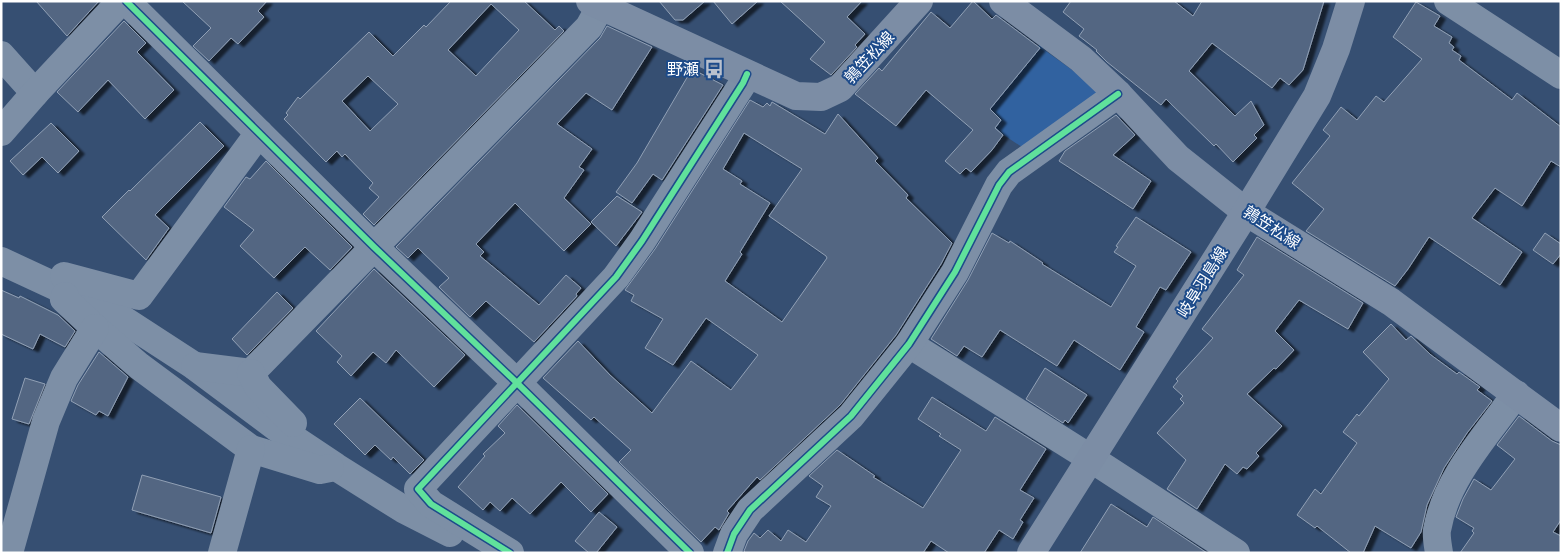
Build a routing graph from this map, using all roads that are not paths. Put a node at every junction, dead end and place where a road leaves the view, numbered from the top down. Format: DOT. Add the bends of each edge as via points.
graph roads {
  1 [pos="121,1"];
  2 [pos="126,1"];
  3 [pos="920,1"];
  4 [pos="1003,1"];
  5 [pos="1351,1"];
  6 [pos="1448,1"];
  7 [pos="595,4"];
  8 [pos="1,55"];
  9 [pos="747,74"];
  10 [pos="1561,75"];
  11 [pos="36,93"];
  12 [pos="1118,94"];
  13 [pos="1,132"];
  14 [pos="259,133"];
  15 [pos="1246,212"];
  16 [pos="374,247"];
  17 [pos="1,260"];
  18 [pos="26,271"];
  19 [pos="65,290"];
  20 [pos="95,328"];
  21 [pos="909,344"];
  22 [pos="193,366"];
  23 [pos="251,373"];
  24 [pos="517,382"];
  25 [pos="1516,394"];
  26 [pos="1561,428"];
  27 [pos="251,449"];
  28 [pos="314,452"];
  29 [pos="1090,458"];
  30 [pos="336,468"];
  31 [pos="418,489"];
  32 [pos="9,553"];
  33 [pos="222,553"];
  34 [pos="489,553"];
  35 [pos="510,553"];
  36 [pos="690,553"];
  37 [pos="727,553"];
  38 [pos="1032,553"];
  39 [pos="1236,553"];
  40 [pos="1439,553"];
  1 -- 11 [label="street"];
  2 -- 14 [label="street"];
  3 -- 9 [label="main road, 鶉笠松線" via="840,88 821,97 796,96"];
  4 -- 12 [label="main road, 鶉笠松線" via="1081,59"];
  5 -- 15 [label="main road, 岐阜羽島線" via="1336,49 1316,96"];
  6 -- 10 [label="street"];
  7 -- 9 [label="main road, 鶉笠松線"];
  7 -- 16 [label="street" via="589,26"];
  8 -- 11 [label="street"];
  9 -- 24 [label="street" via="642,241 616,276"];
  11 -- 13 [label="street"];
  12 -- 15 [label="main road, 鶉笠松線" via="1178,158"];
  12 -- 21 [label="street" via="1009,172 999,185 955,272"];
  14 -- 16 [label="street"];
  14 -- 18 [label="street" via="139,296 50,272"];
  15 -- 25 [label="main road, 鶉笠松線" via="1391,302"];
  15 -- 29 [label="main road, 岐阜羽島線"];
  16 -- 23 [label="street"];
  16 -- 24 [label="street"];
  17 -- 18 [label="street"];
  18 -- 19 [label="street"];
  19 -- 20 [label="street" via="64,299"];
  19 -- 22 [label="street" via="113,313"];
  20 -- 27 [label="street" via="139,366"];
  20 -- 32 [label="street" via="64,378 46,421"];
  21 -- 29 [label="street"];
  21 -- 37 [label="street" via="851,416 750,510 734,534"];
  22 -- 23 [label="street"];
  22 -- 28 [label="street"];
  23 -- 28 [label="street" via="258,387 307,436"];
  24 -- 31 [label="street"];
  24 -- 36 [label="street"];
  25 -- 26 [label="main road, 鶉笠松線"];
  25 -- 40 [label="street" via="1464,466 1446,498 1436,532"];
  27 -- 30 [label="street" via="320,470"];
  27 -- 33 [label="street"];
  28 -- 30 [label="street"];
  28 -- 31 [label="street" via="341,457"];
  29 -- 38 [label="main road, 岐阜羽島線"];
  29 -- 39 [label="street"];
  30 -- 34 [label="street" via="403,509"];
  31 -- 35 [label="street" via="431,504"];
}
